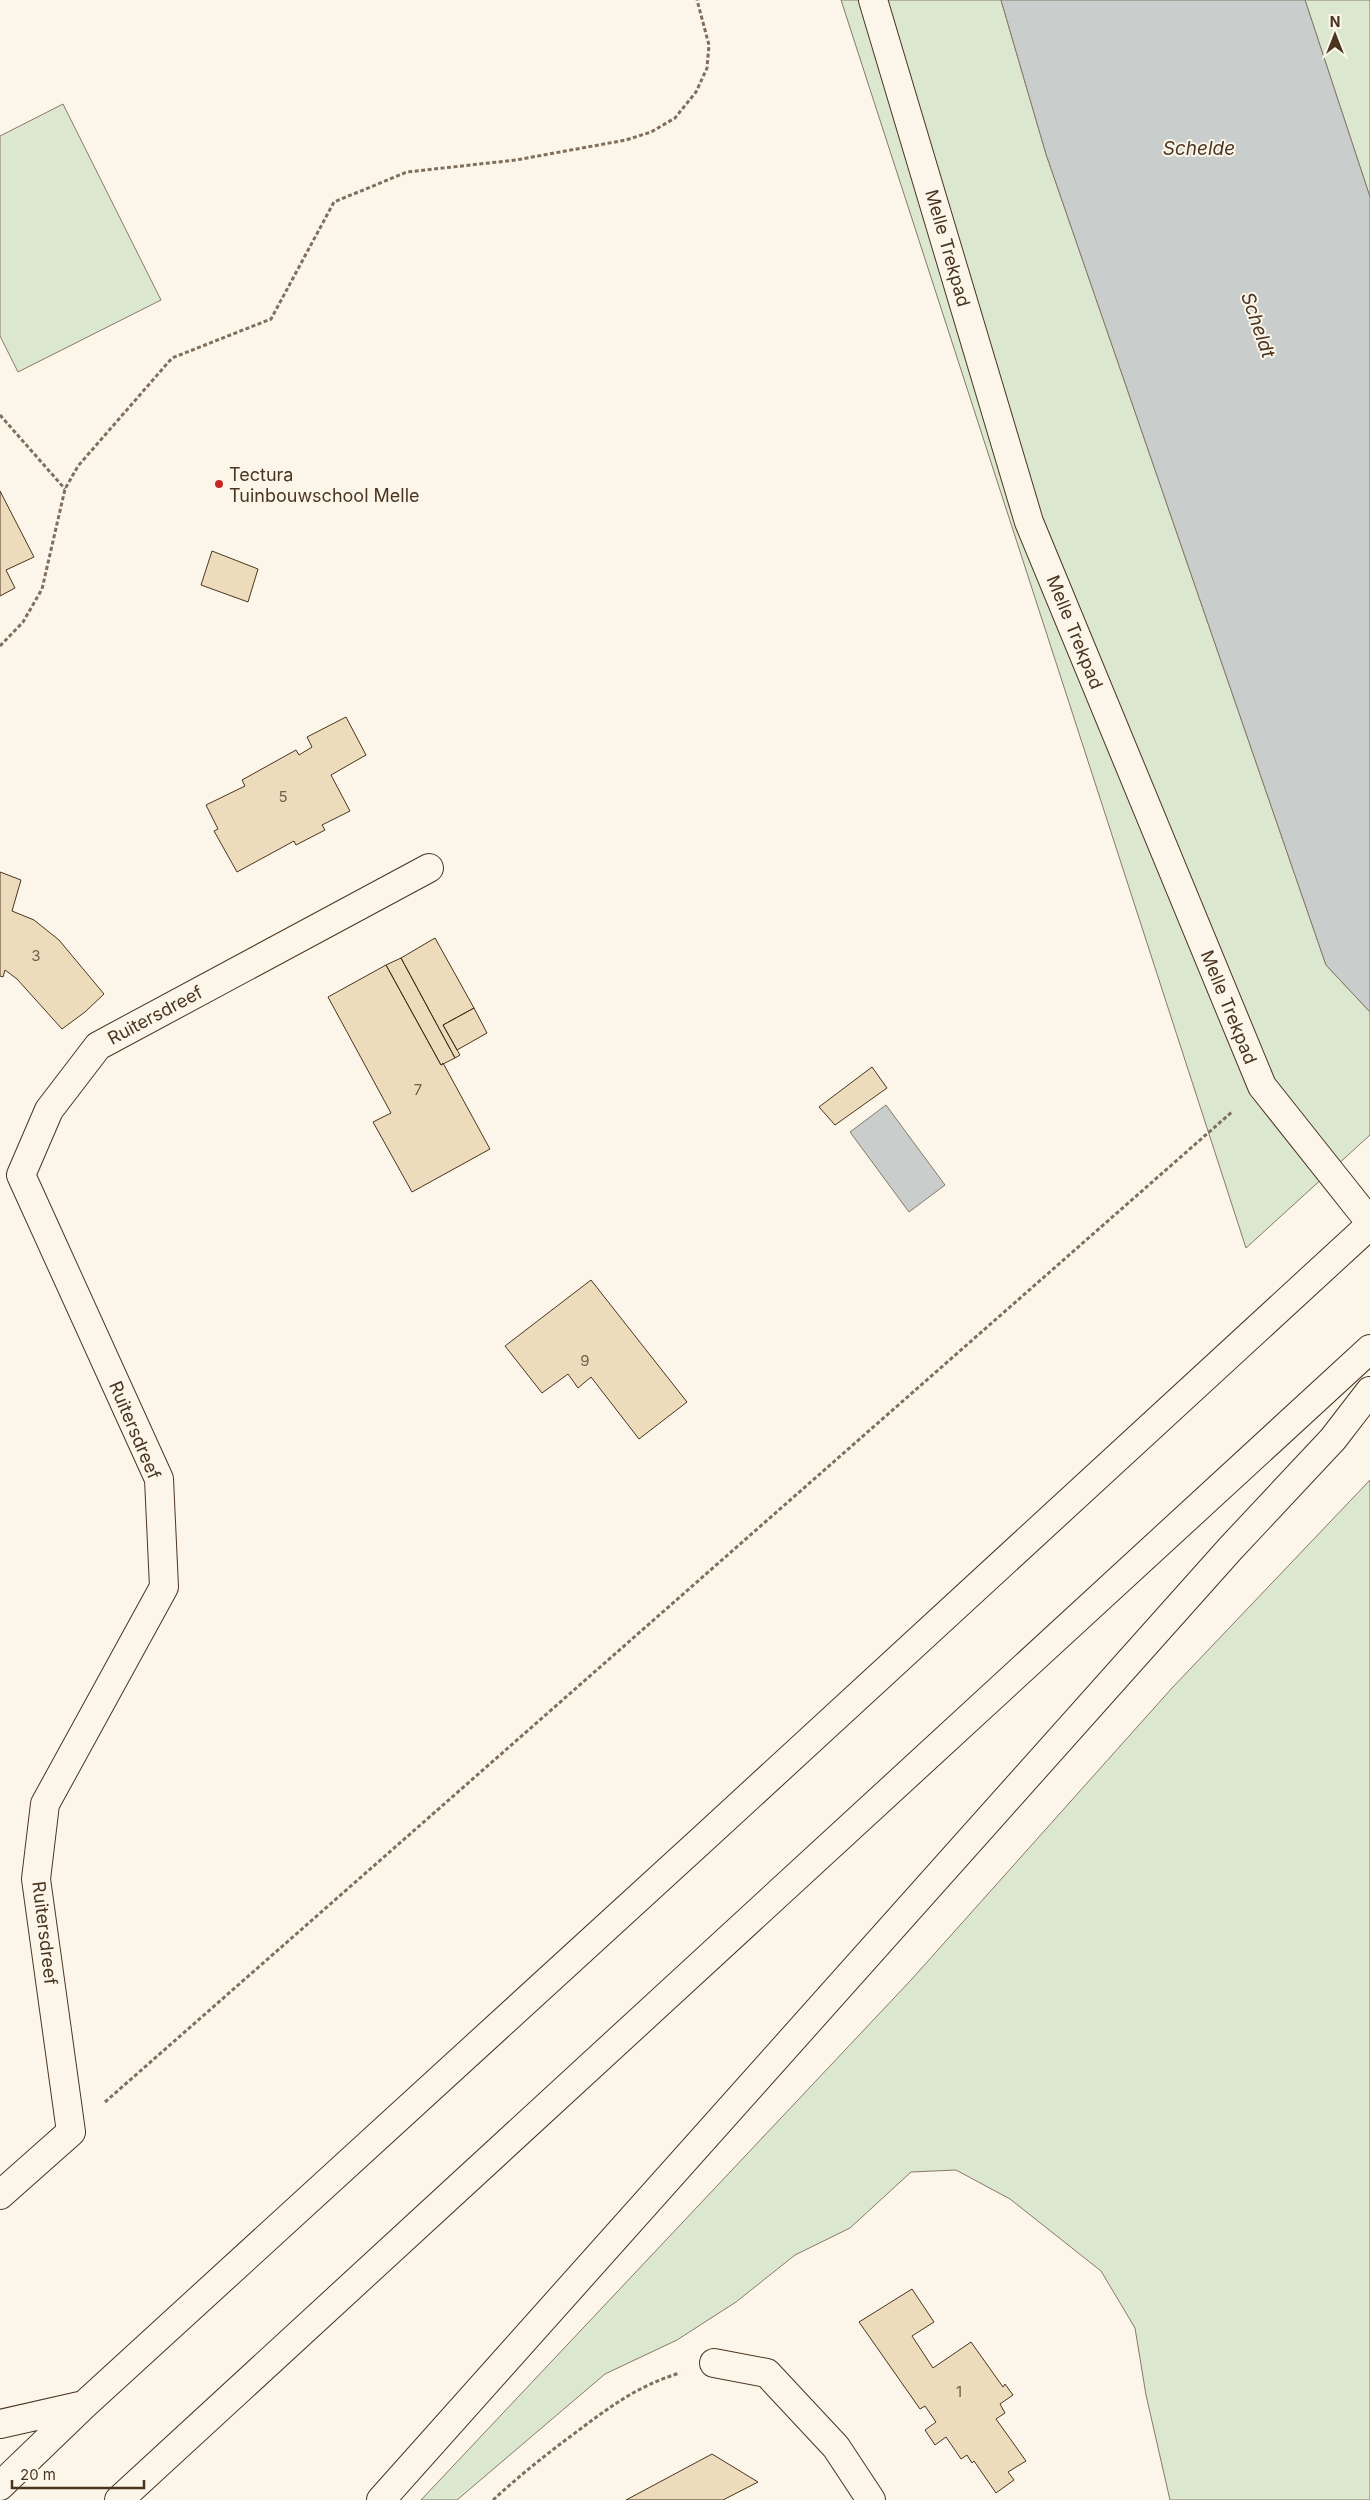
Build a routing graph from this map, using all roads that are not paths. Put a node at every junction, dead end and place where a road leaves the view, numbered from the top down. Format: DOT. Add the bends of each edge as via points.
graph roads {
  1 [pos="873,0"];
  2 [pos="428,868"];
  3 [pos="1370,1223"];
  4 [pos="1370,1349"];
  5 [pos="1370,1391"];
  6 [pos="0,2196"];
  7 [pos="714,2363"];
  8 [pos="84,2405"];
  9 [pos="0,2424"];
  10 [pos="0,2486"];
  11 [pos="119,2500"];
  12 [pos="381,2500"];
  13 [pos="871,2500"];
  1 -- 3 [label="main road, Melle Trekpad" via="1029,522 1262,1086"];
  2 -- 6 [label="main road, Ruitersdreef" via="98,1046 49,1110 22,1175 159,1479 164,1587 45,1804 36,1879 71,2132"];
  3 -- 8 [label="main road"];
  4 -- 11 [label="main road"];
  5 -- 12 [label="main road" via="1333,1439 1230,1548"];
  7 -- 13 [label="main road" via="766,2373 836,2447"];
  8 -- 9 [label="main road"];
  8 -- 10 [label="main road"];
}
